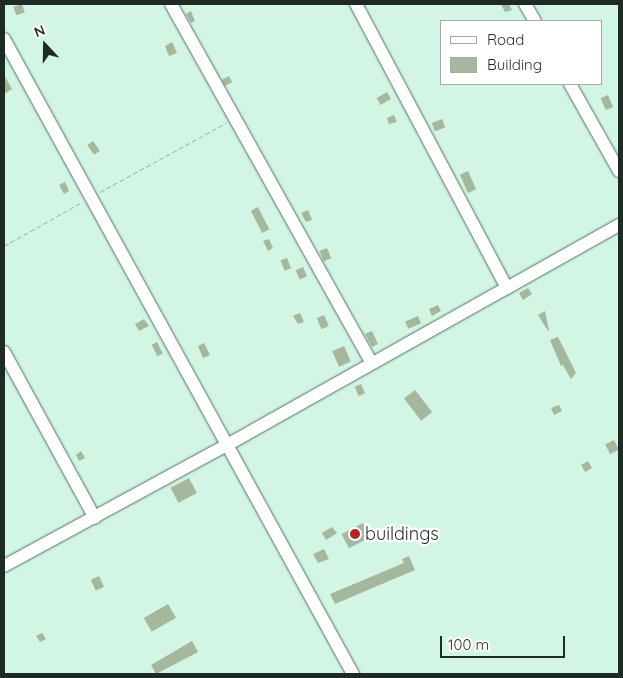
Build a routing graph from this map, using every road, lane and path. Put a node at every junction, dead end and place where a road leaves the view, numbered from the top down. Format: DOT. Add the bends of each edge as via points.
graph roads {
  1 [pos="171,4"];
  2 [pos="356,4"];
  3 [pos="525,4"];
  4 [pos="534,20"];
  5 [pos="4,39"];
  6 [pos="571,85"];
  7 [pos="234,118"];
  8 [pos="619,171"];
  9 [pos="90,197"];
  10 [pos="619,225"];
  11 [pos="4,246"];
  12 [pos="507,288"];
  13 [pos="4,352"];
  14 [pos="371,362"];
  15 [pos="227,445"];
  16 [pos="95,518"];
  17 [pos="4,566"];
  18 [pos="353,674"];
  1 -- 7 [label="street"];
  2 -- 12 [label="street"];
  3 -- 4 [label="street"];
  5 -- 9 [label="street"];
  6 -- 8 [label="street"];
  7 -- 9 [label="path"];
  7 -- 14 [label="street"];
  9 -- 11 [label="path"];
  9 -- 15 [label="street"];
  10 -- 12 [label="street"];
  12 -- 14 [label="street"];
  13 -- 16 [label="street"];
  14 -- 15 [label="street"];
  15 -- 16 [label="street"];
  15 -- 18 [label="street"];
  16 -- 17 [label="street"];
}
